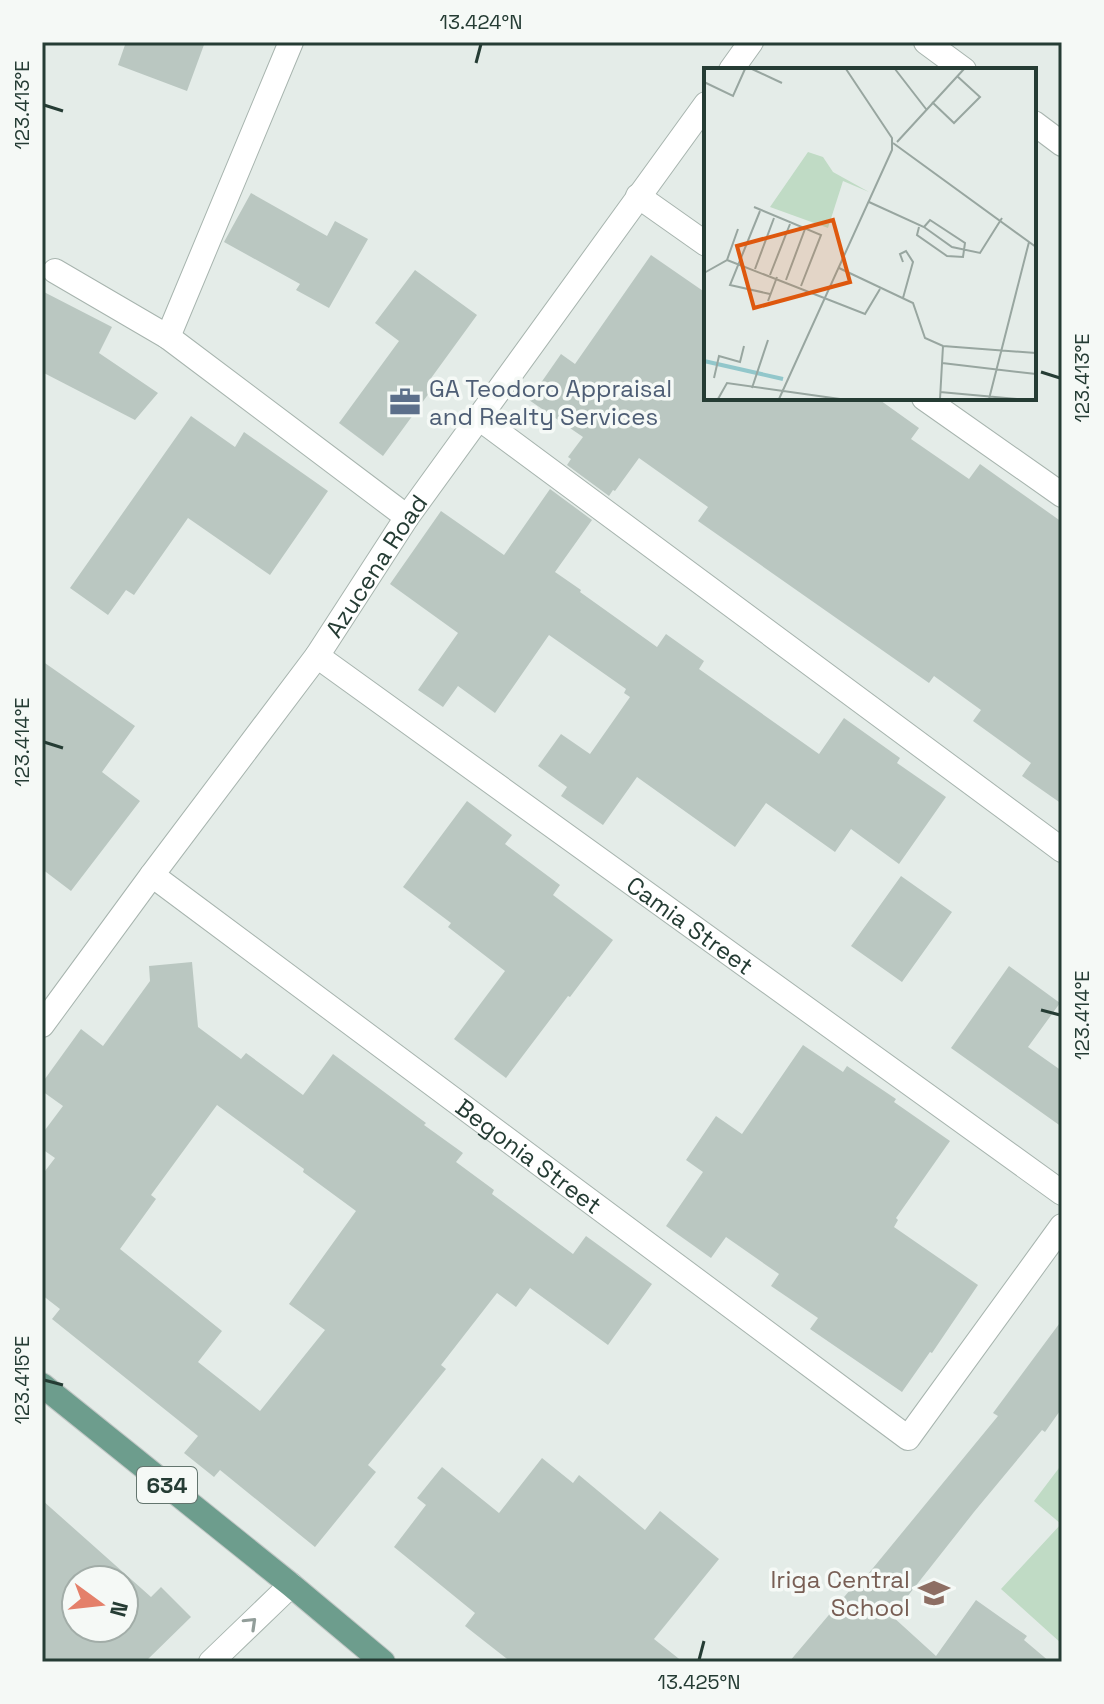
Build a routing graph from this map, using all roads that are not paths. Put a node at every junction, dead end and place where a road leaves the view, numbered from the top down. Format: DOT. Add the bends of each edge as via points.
graph roads {
  1 [pos="291,42"];
  2 [pos="751,42"];
  3 [pos="926,42"];
  4 [pos="732,68"];
  5 [pos="961,68"];
  6 [pos="704,107"];
  7 [pos="1036,124"];
  8 [pos="1062,144"];
  9 [pos="638,196"];
  10 [pos="704,243"];
  11 [pos="55,271"];
  12 [pos="168,337"];
  13 [pos="927,400"];
  14 [pos="479,418"];
  15 [pos="1062,495"];
  16 [pos="407,517"];
  17 [pos="317,656"];
  18 [pos="1062,850"];
  19 [pos="152,875"];
  20 [pos="42,1025"];
  21 [pos="1062,1193"];
  22 [pos="1062,1226"];
  23 [pos="42,1385"];
  24 [pos="291,1585"];
  25 [pos="211,1662"];
  26 [pos="383,1662"];
  1 -- 12 [label="street"];
  2 -- 4 [label="street"];
  3 -- 5 [label="street"];
  6 -- 9 [label="street, Azucena Road"];
  7 -- 8 [label="street"];
  9 -- 10 [label="street"];
  9 -- 14 [label="street, Azucena Road"];
  11 -- 12 [label="street"];
  12 -- 16 [label="street"];
  13 -- 15 [label="street"];
  14 -- 16 [label="street, Azucena Road"];
  14 -- 18 [label="street"];
  16 -- 17 [label="street, Azucena Road"];
  17 -- 19 [label="street, Azucena Road"];
  17 -- 21 [label="street, Camia Street"];
  19 -- 20 [label="street, Azucena Road"];
  19 -- 22 [label="street, Begonia Street" via="908,1438"];
  23 -- 24 [label="main road, 634"];
  25 -- 24 [label="street, one-way"];
  24 -- 26 [label="main road, 634"];
}
